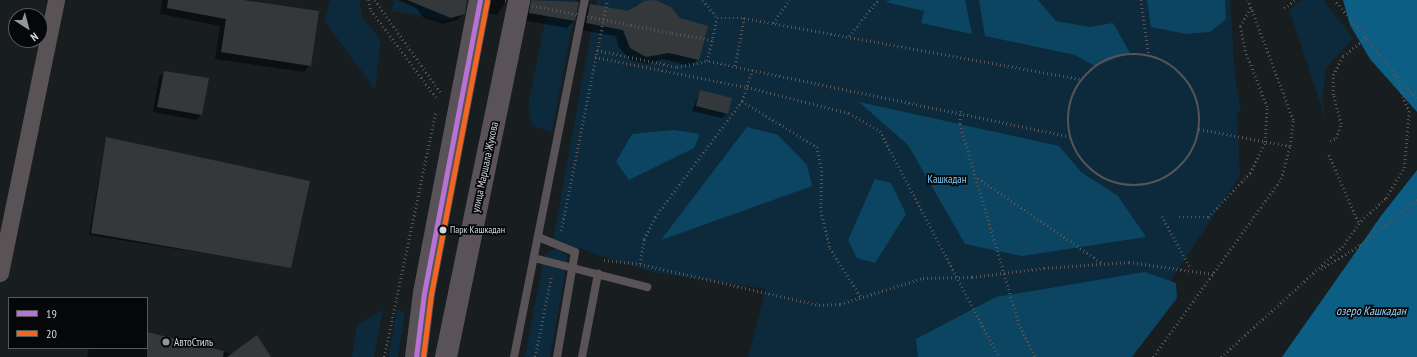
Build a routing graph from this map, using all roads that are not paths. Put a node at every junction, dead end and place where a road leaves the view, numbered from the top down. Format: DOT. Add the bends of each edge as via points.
graph roads {
  1 [pos="56,0"];
  2 [pos="480,0"];
  3 [pos="519,0"];
  4 [pos="584,0"];
  5 [pos="538,237"];
  6 [pos="534,258"];
  7 [pos="572,268"];
  8 [pos="0,274"];
  9 [pos="598,274"];
  10 [pos="647,286"];
  11 [pos="416,357"];
  12 [pos="446,357"];
  13 [pos="514,357"];
  14 [pos="557,357"];
  15 [pos="582,357"];
  1 -- 8 [label="street"];
  2 -- 11 [label="main road" via="424,292"];
  3 -- 12 [label="main road, улица Маршала Жукова"];
  4 -- 5 [label="lane"];
  5 -- 6 [label="lane"];
  5 -- 7 [label="lane" via="575,252"];
  6 -- 7 [label="lane"];
  6 -- 13 [label="lane"];
  7 -- 9 [label="lane"];
  7 -- 14 [label="lane"];
  9 -- 10 [label="lane"];
  9 -- 15 [label="lane"];
}
